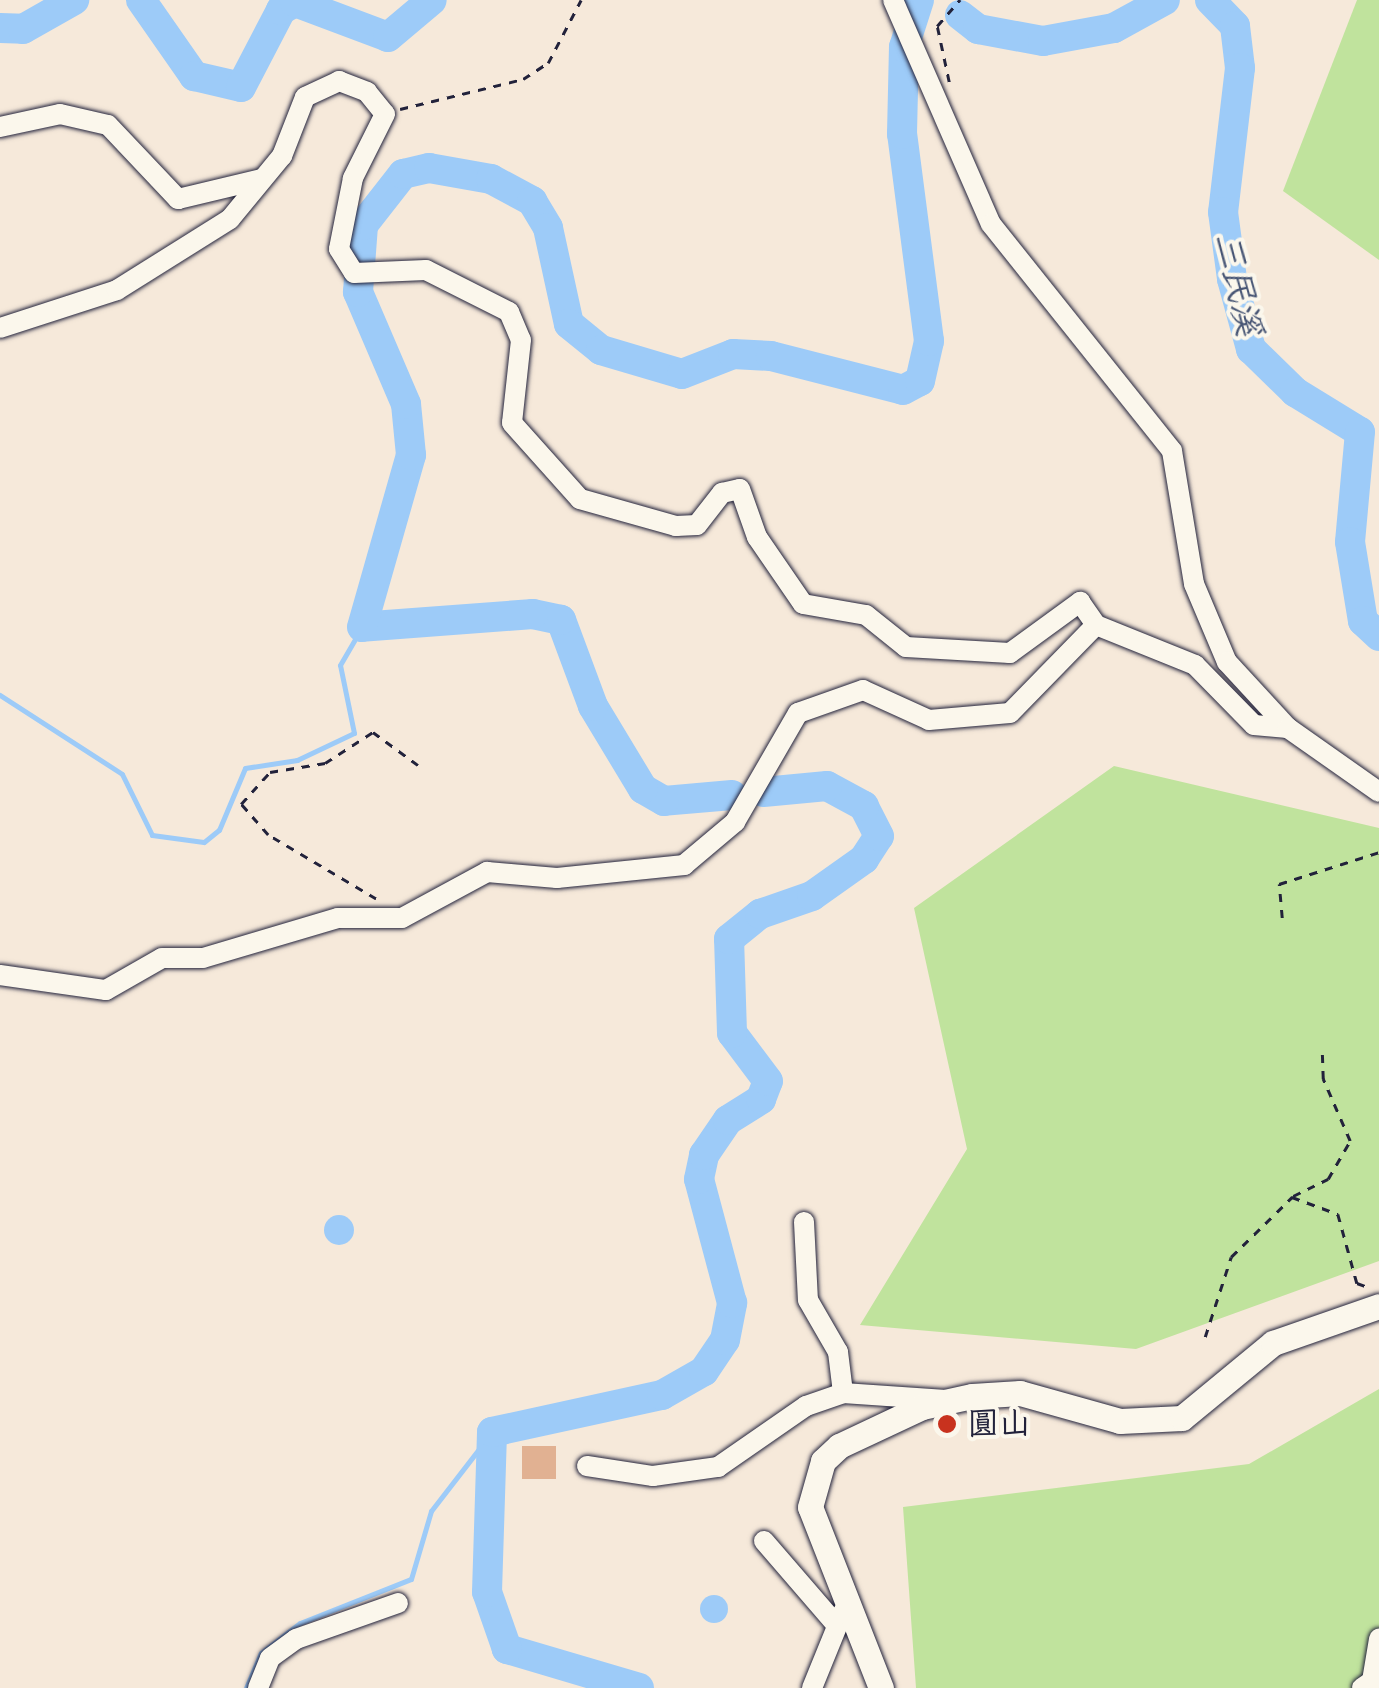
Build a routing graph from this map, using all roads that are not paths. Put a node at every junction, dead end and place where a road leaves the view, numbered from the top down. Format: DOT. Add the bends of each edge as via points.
graph roads {
  1 [pos="896,7"];
  2 [pos="0,127"];
  3 [pos="268,176"];
  4 [pos="0,328"];
  5 [pos="1096,626"];
  6 [pos="1288,728"];
  7 [pos="1379,792"];
  8 [pos="1,977"];
  9 [pos="804,1222"];
  10 [pos="1379,1306"];
  11 [pos="843,1393"];
  12 [pos="946,1400"];
  13 [pos="588,1466"];
  14 [pos="764,1540"];
  15 [pos="398,1603"];
  16 [pos="841,1614"];
  17 [pos="1379,1639"];
  18 [pos="258,1688"];
  19 [pos="812,1688"];
  20 [pos="881,1688"];
  21 [pos="1362,1688"];
  1 -- 6 [label="street" via="991,224 1172,451 1194,584 1228,662"];
  2 -- 3 [label="street" via="60,114 108,125 178,199"];
  3 -- 4 [label="street" via="230,219 166,264 55,316"];
  3 -- 5 [label="street" via="315,85 366,92 384,114 340,221 339,249 362,274 426,270 509,312 520,340 512,423 580,499 676,526 696,525 722,493 740,489 757,537 803,604 866,615 906,646 1010,653 1080,602"];
  5 -- 6 [label="street" via="1195,666 1254,725"];
  5 -- 8 [label="street" via="1010,713 929,720 863,690 798,713 734,822 684,865 557,878 488,872 402,918 338,918 203,958 162,958 106,990"];
  6 -- 7 [label="street"];
  9 -- 11 [label="street" via="808,1300 838,1352"];
  10 -- 12 [label="main road" via="1273,1343 1182,1418 1120,1422 1020,1393"];
  11 -- 12 [label="street"];
  11 -- 13 [label="street" via="806,1406 718,1466 653,1476"];
  12 -- 16 [label="main road" via="823,1462 810,1507"];
  14 -- 16 [label="street"];
  15 -- 18 [label="street" via="296,1639 270,1658"];
  16 -- 19 [label="street"];
  16 -- 20 [label="main road"];
  17 -- 21 [label="street" via="1372,1681"];
}
